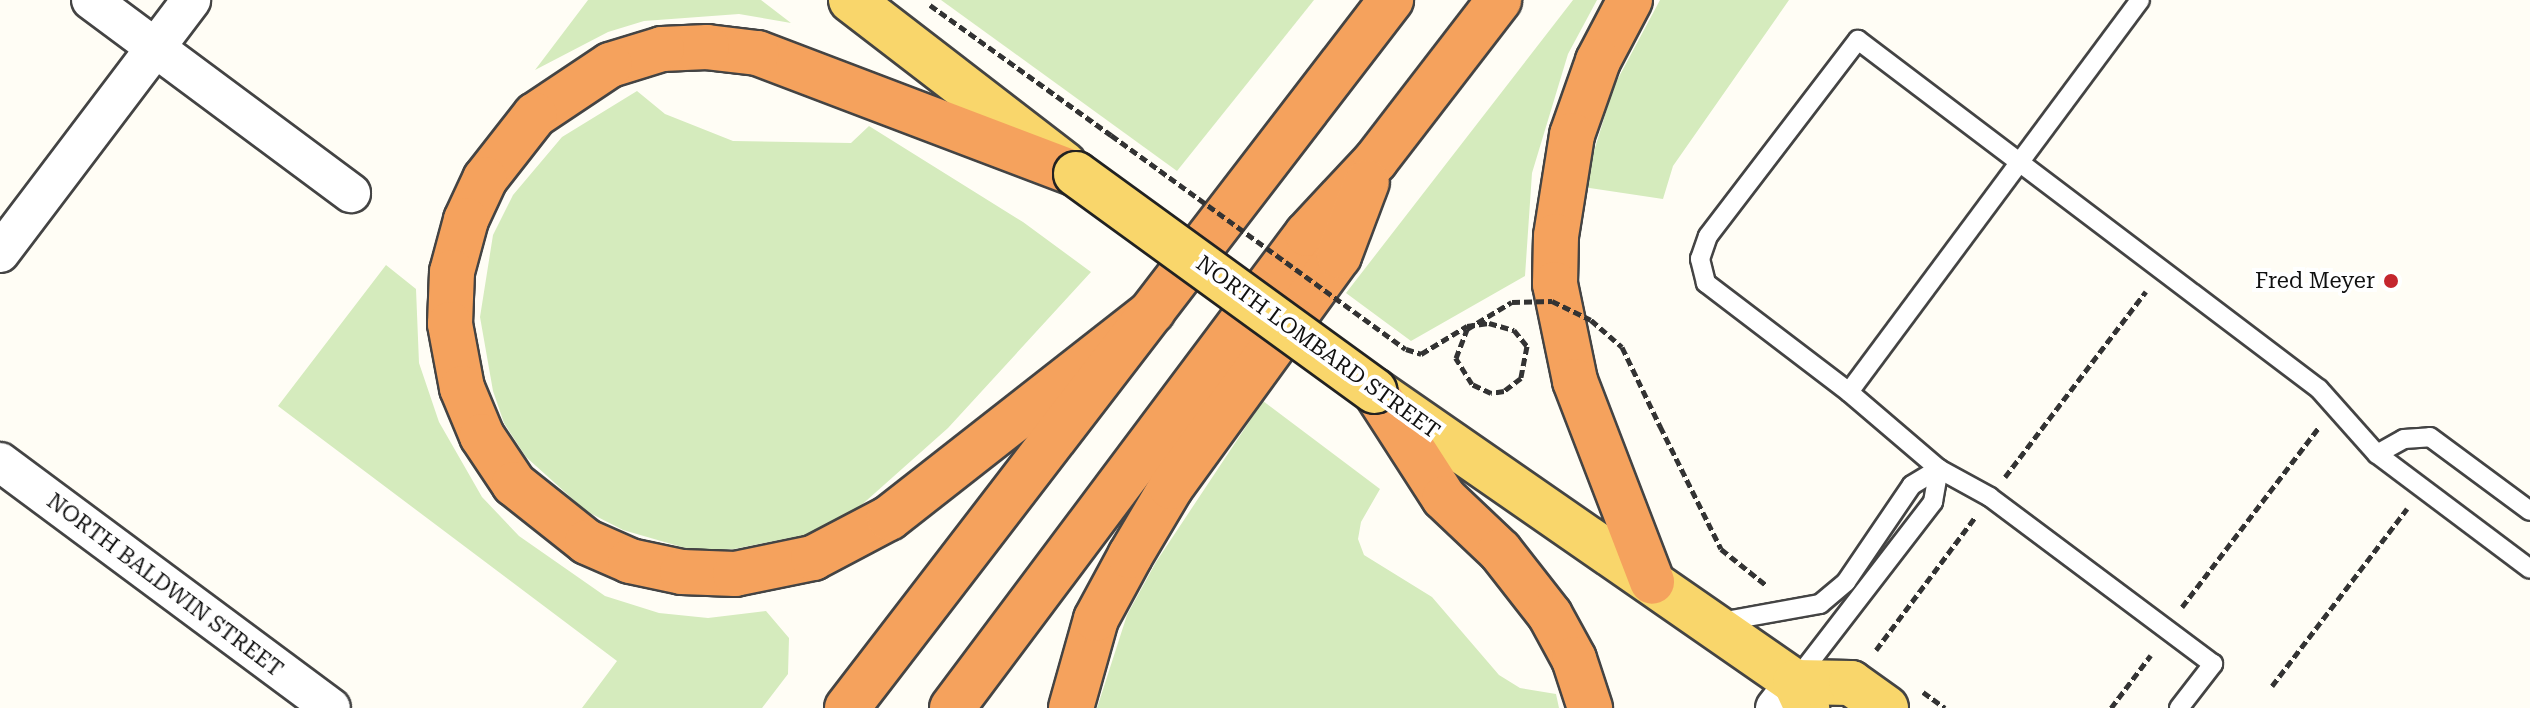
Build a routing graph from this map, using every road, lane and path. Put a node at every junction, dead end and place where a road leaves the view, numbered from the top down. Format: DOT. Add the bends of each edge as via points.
graph roads {
  1 [pos="91,0"];
  2 [pos="191,0"];
  3 [pos="851,0"];
  4 [pos="1391,0"];
  5 [pos="1499,0"];
  6 [pos="1630,0"];
  7 [pos="2140,0"];
  8 [pos="927,3"];
  9 [pos="155,48"];
  10 [pos="1376,160"];
  11 [pos="2019,161"];
  12 [pos="1076,174"];
  13 [pos="351,193"];
  14 [pos="0,253"];
  15 [pos="1153,311"];
  16 [pos="1375,391"];
  17 [pos="1849,392"];
  18 [pos="2337,409"];
  19 [pos="2377,454"];
  20 [pos="0,462"];
  21 [pos="1939,469"];
  22 [pos="2423,489"];
  23 [pos="2530,511"];
  24 [pos="1730,560"];
  25 [pos="2528,563"];
  26 [pos="1652,582"];
  27 [pos="2177,613"];
  28 [pos="1711,623"];
  29 [pos="2151,655"];
  30 [pos="2272,686"];
  31 [pos="1792,699"];
  32 [pos="331,708"];
  33 [pos="847,708"];
  34 [pos="952,708"];
  35 [pos="1071,708"];
  36 [pos="1590,708"];
  37 [pos="1886,708"];
  38 [pos="2111,708"];
  39 [pos="2179,708"];
  1 -- 9 [label="street"];
  2 -- 9 [label="street"];
  3 -- 12 [label="main road, NORTH LOMBARD STREET"];
  4 -- 15 [label="highway"];
  5 -- 10 [label="highway"];
  6 -- 26 [label="highway" via="1598,61 1572,135 1557,223 1555,284 1575,381"];
  7 -- 11 [label="lane"];
  8 -- 24 [label="path, bridge" via="1406,349 1421,354 1467,326 1489,323 1514,330 1527,346 1521,378 1504,391 1491,393 1472,384 1456,358 1467,329 1512,302 1552,301 1591,320 1622,347"];
  9 -- 13 [label="street"];
  9 -- 14 [label="street"];
  10 -- 34 [label="highway" via="1307,234"];
  10 -- 35 [label="highway" via="1339,256 1180,475 1130,556 1096,619"];
  11 -- 17 [label="lane"];
  11 -- 17 [label="lane" via="1858,40 1708,236 1701,272 1715,293"];
  11 -- 18 [label="lane" via="2319,389"];
  12 -- 15 [label="highway" via="757,53 662,49 610,65 535,115 485,179 466,220 452,272 450,324 462,388 482,436 514,484 577,535 630,561 682,572 735,574 813,558 889,518"];
  12 -- 16 [label="main road, NORTH LOMBARD STREET, bridge"];
  15 -- 33 [label="highway"];
  16 -- 26 [label="main road, NORTH LOMBARD STREET"];
  16 -- 36 [label="highway" via="1444,498 1500,551 1550,615 1574,659"];
  17 -- 21 [label="lane"];
  18 -- 19 [label="lane"];
  18 -- 27 [label="path"];
  19 -- 22 [label="lane"];
  19 -- 23 [label="lane" via="2404,439 2430,437"];
  20 -- 32 [label="street, NORTH BALDWIN STREET"];
  21 -- 28 [label="lane" via="1912,485 1846,582 1820,604"];
  21 -- 31 [label="lane" via="1933,502"];
  21 -- 39 [label="lane" via="1990,497 2213,664"];
  22 -- 25 [label="lane"];
  22 -- 30 [label="path"];
  26 -- 28 [label="main road, NORTH LOMBARD STREET"];
  28 -- 31 [label="main road, NORTH LOMBARD STREET"];
  29 -- 38 [label="path"];
  31 -- 37 [label="main road" via="1851,683"];
}
